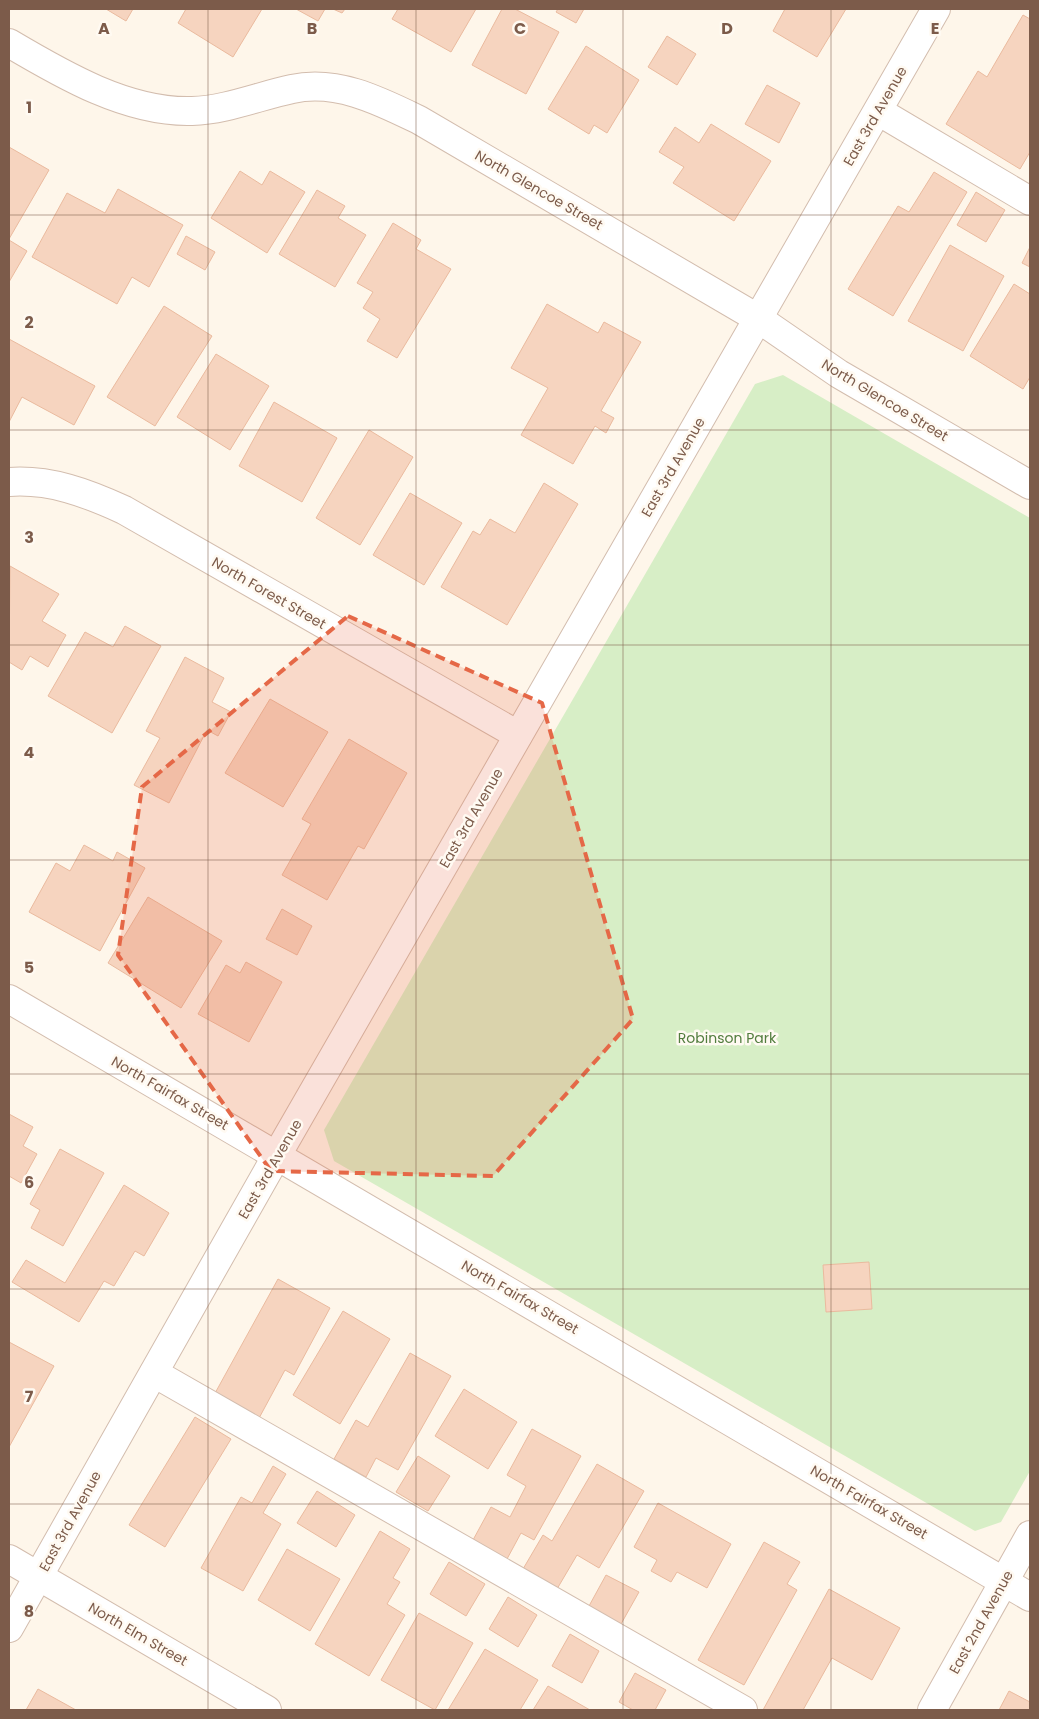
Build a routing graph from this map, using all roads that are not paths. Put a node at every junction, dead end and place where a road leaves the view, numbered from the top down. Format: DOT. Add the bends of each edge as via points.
graph roads {
  1 [pos="936,9"];
  2 [pos="9,44"];
  3 [pos="878,110"];
  4 [pos="1030,201"];
  5 [pos="759,319"];
  6 [pos="9,482"];
  7 [pos="1030,485"];
  8 [pos="518,735"];
  9 [pos="9,999"];
  10 [pos="277,1155"];
  11 [pos="154,1373"];
  12 [pos="1030,1535"];
  13 [pos="9,1559"];
  14 [pos="39,1576"];
  15 [pos="1004,1581"];
  16 [pos="1030,1597"];
  17 [pos="9,1628"];
  18 [pos="267,1710"];
  19 [pos="743,1710"];
  20 [pos="932,1710"];
  1 -- 3 [label="street, East 3rd Avenue"];
  2 -- 5 [label="street, North Glencoe Street" via="112,97 137,105 200,110 294,88 318,86 367,95 419,120"];
  3 -- 4 [label="street"];
  3 -- 5 [label="street, East 3rd Avenue"];
  5 -- 7 [label="street, North Glencoe Street" via="839,374"];
  5 -- 8 [label="street, East 3rd Avenue"];
  6 -- 8 [label="street, North Forest Street" via="34,480 87,493 124,510"];
  8 -- 10 [label="street, East 3rd Avenue"];
  9 -- 10 [label="street, North Fairfax Street"];
  10 -- 11 [label="street, East 3rd Avenue"];
  10 -- 15 [label="street, North Fairfax Street"];
  11 -- 14 [label="street, East 3rd Avenue"];
  11 -- 19 [label="street"];
  12 -- 15 [label="street, East 2nd Avenue"];
  13 -- 14 [label="street, North Elm Street"];
  14 -- 17 [label="street, East 3rd Avenue"];
  14 -- 18 [label="street, North Elm Street"];
  15 -- 16 [label="street, North Fairfax Street"];
  15 -- 20 [label="street, East 2nd Avenue"];
}
